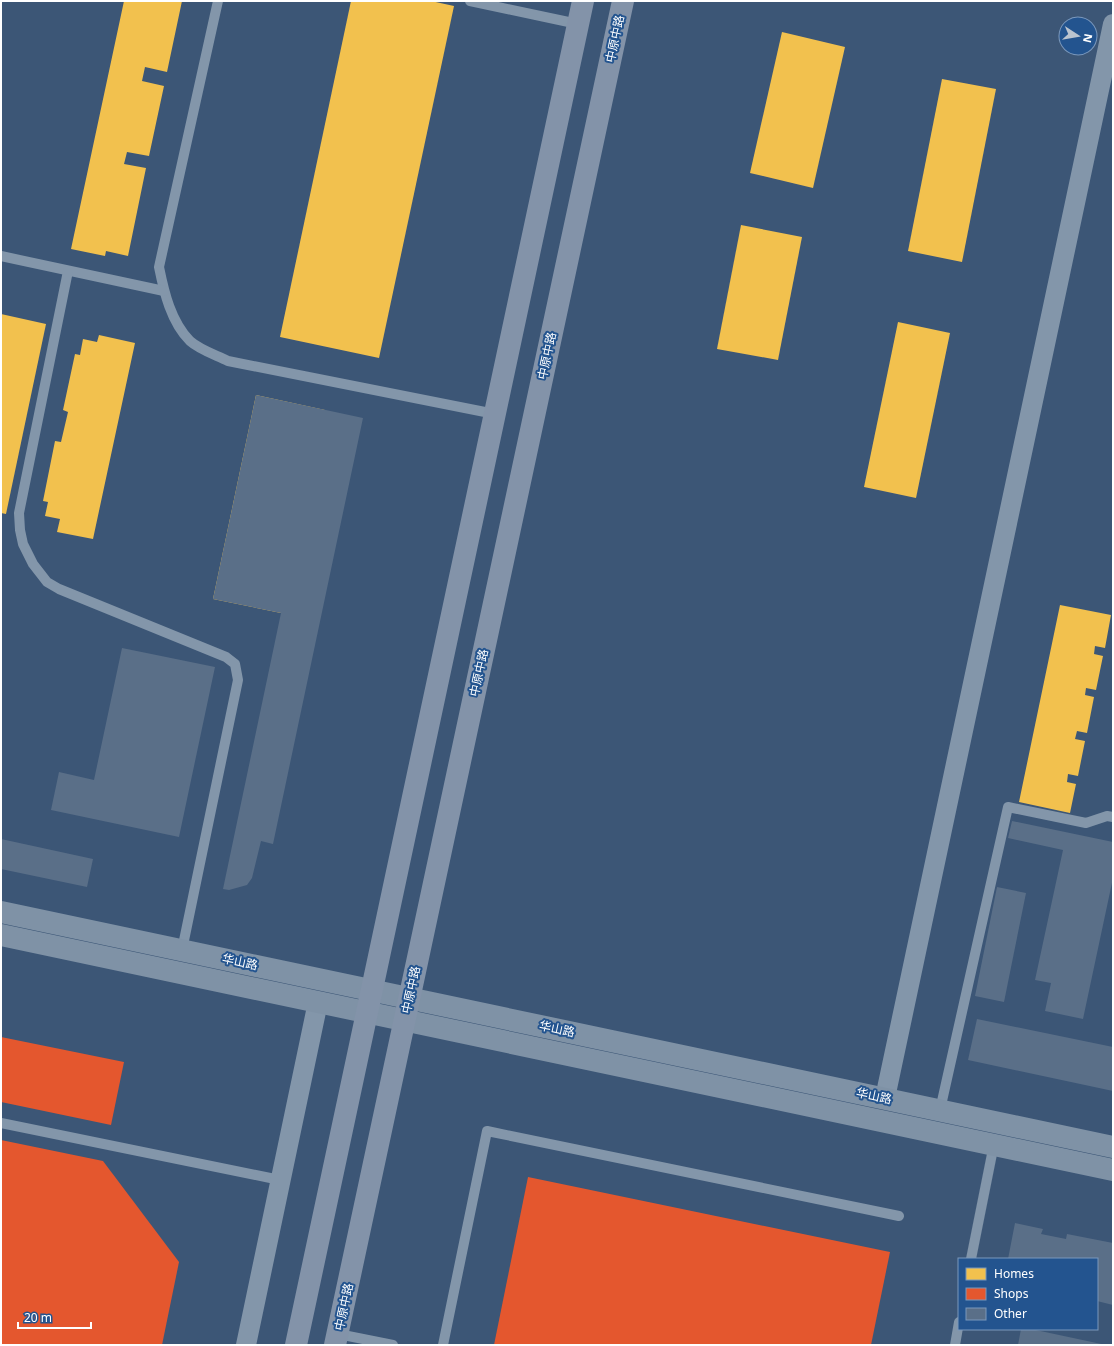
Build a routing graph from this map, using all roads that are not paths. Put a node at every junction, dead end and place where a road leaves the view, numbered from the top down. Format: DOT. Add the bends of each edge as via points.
graph roads {
  1 [pos="218,1"];
  2 [pos="470,1"];
  3 [pos="583,1"];
  4 [pos="623,1"];
  5 [pos="578,24"];
  6 [pos="1113,24"];
  7 [pos="1,256"];
  8 [pos="68,271"];
  9 [pos="164,291"];
  10 [pos="495,414"];
  11 [pos="1113,817"];
  12 [pos="1,912"];
  13 [pos="1,935"];
  14 [pos="182,950"];
  15 [pos="372,990"];
  16 [pos="410,998"];
  17 [pos="318,1002"];
  18 [pos="367,1012"];
  19 [pos="405,1020"];
  20 [pos="885,1098"];
  21 [pos="940,1110"];
  22 [pos="1,1123"];
  23 [pos="994,1144"];
  24 [pos="1113,1147"];
  25 [pos="1113,1170"];
  26 [pos="280,1180"];
  27 [pos="899,1216"];
  28 [pos="971,1258"];
  29 [pos="958,1328"];
  30 [pos="336,1339"];
  31 [pos="246,1345"];
  32 [pos="296,1345"];
  33 [pos="393,1345"];
  34 [pos="443,1345"];
  35 [pos="955,1345"];
  1 -- 9 [label="lane" via="159,267"];
  2 -- 5 [label="lane"];
  3 -- 5 [label="main road"];
  4 -- 16 [label="main road, 中原中路"];
  5 -- 10 [label="main road"];
  6 -- 20 [label="street"];
  7 -- 8 [label="lane"];
  8 -- 9 [label="lane"];
  8 -- 14 [label="lane" via="19,513 23,544 33,564 47,582 226,657 235,664 238,680"];
  9 -- 10 [label="lane" via="176,321 190,341 228,361"];
  10 -- 15 [label="main road"];
  11 -- 21 [label="lane" via="1107,816 1086,823 1008,807"];
  12 -- 14 [label="street, 华山路"];
  13 -- 17 [label="street, 华山路"];
  14 -- 15 [label="street, 华山路"];
  15 -- 16 [label="street, 华山路"];
  15 -- 18 [label="main road"];
  16 -- 19 [label="main road, 中原中路"];
  16 -- 20 [label="street, 华山路"];
  17 -- 18 [label="street, 华山路"];
  17 -- 26 [label="street"];
  18 -- 19 [label="street, 华山路"];
  18 -- 32 [label="main road"];
  19 -- 23 [label="street, 华山路"];
  19 -- 30 [label="main road, 中原中路"];
  20 -- 21 [label="street, 华山路"];
  21 -- 24 [label="street, 华山路"];
  22 -- 26 [label="lane"];
  23 -- 25 [label="street, 华山路"];
  23 -- 28 [label="lane"];
  26 -- 31 [label="street"];
  27 -- 34 [label="lane" via="487,1131"];
  29 -- 35 [label="lane"];
  30 -- 33 [label="lane"];
}
